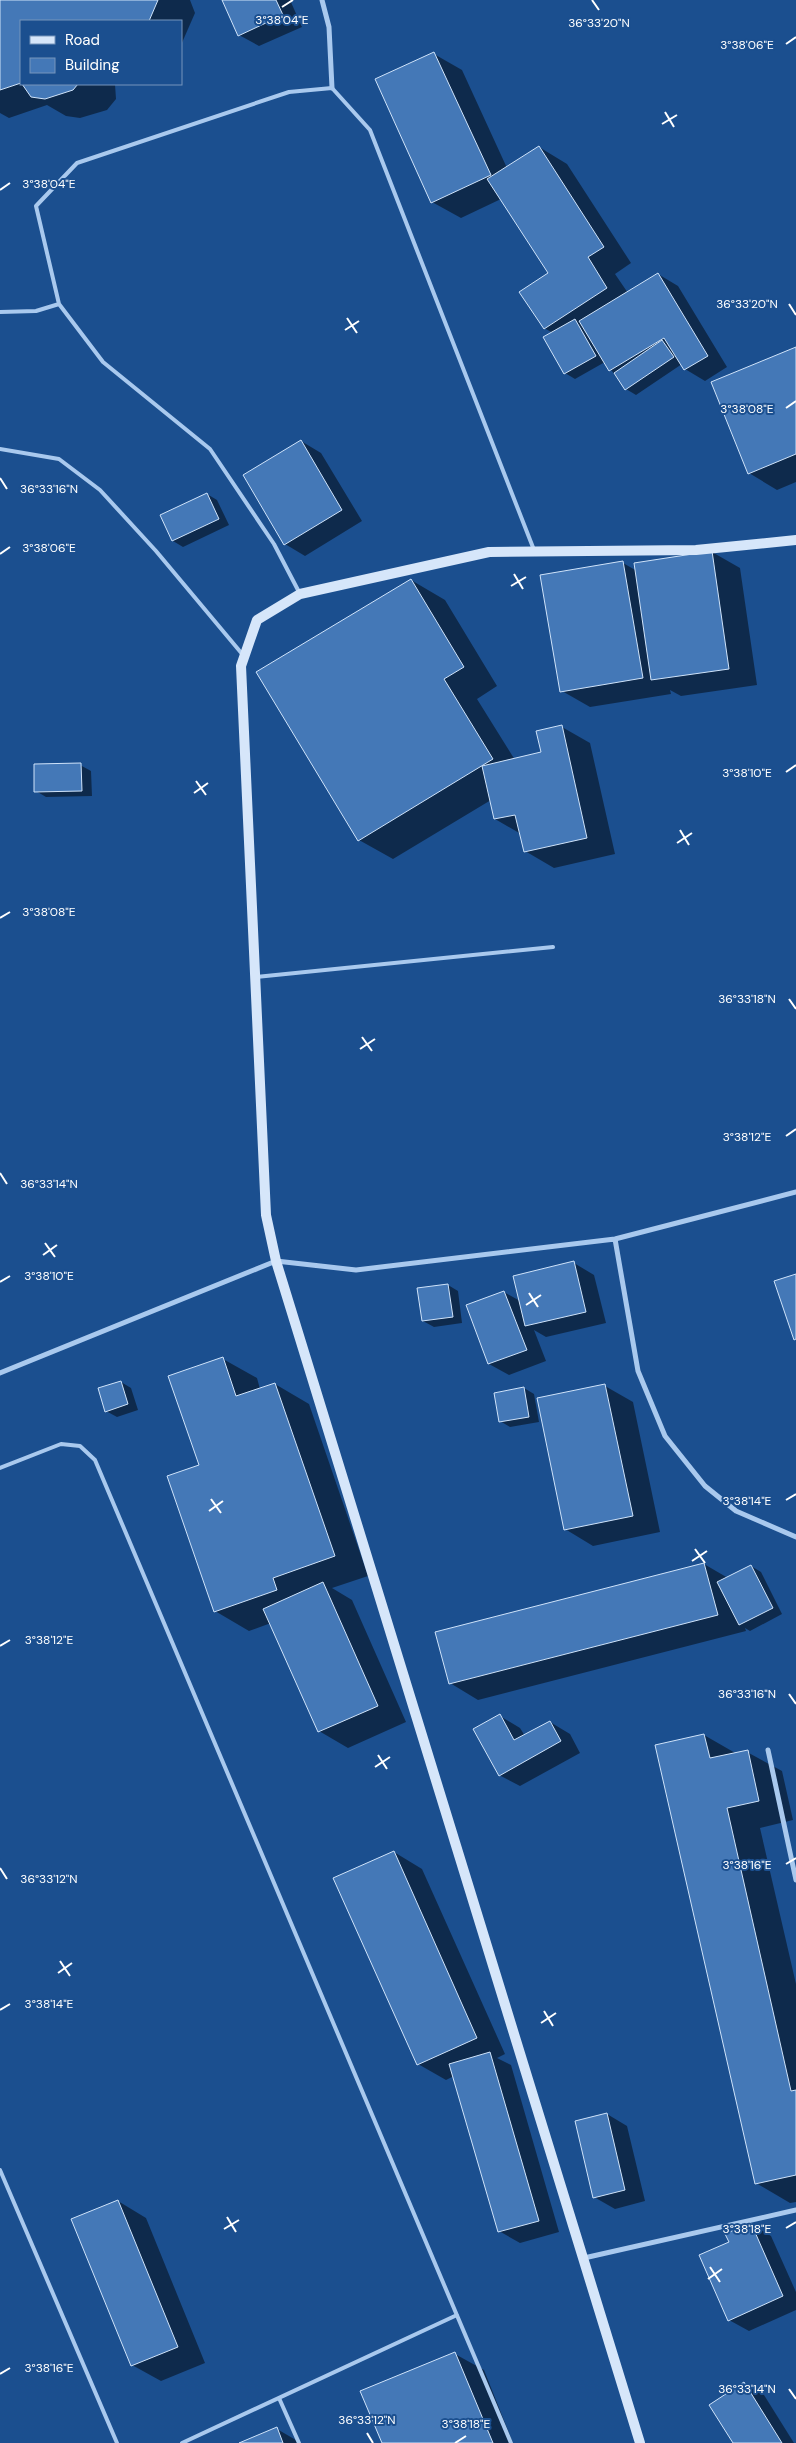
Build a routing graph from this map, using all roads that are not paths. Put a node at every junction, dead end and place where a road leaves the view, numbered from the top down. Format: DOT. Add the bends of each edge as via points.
graph roads {
  1 [pos="322,0"];
  2 [pos="332,88"];
  3 [pos="59,304"];
  4 [pos="0,312"];
  5 [pos="0,449"];
  6 [pos="796,540"];
  7 [pos="535,552"];
  8 [pos="300,594"];
  9 [pos="244,656"];
  10 [pos="553,947"];
  11 [pos="256,977"];
  12 [pos="796,1192"];
  13 [pos="616,1239"];
  14 [pos="276,1261"];
  15 [pos="0,1373"];
  16 [pos="0,1468"];
  17 [pos="796,1537"];
  18 [pos="768,1750"];
  19 [pos="796,1880"];
  20 [pos="0,2170"];
  21 [pos="796,2210"];
  22 [pos="584,2258"];
  23 [pos="457,2315"];
  24 [pos="279,2398"];
  25 [pos="117,2443"];
  26 [pos="182,2443"];
  27 [pos="299,2443"];
  28 [pos="510,2443"];
  29 [pos="640,2443"];
  1 -- 2 [label="street" via="330,27"];
  2 -- 3 [label="lane" via="289,92 77,163 36,206"];
  2 -- 7 [label="lane" via="370,130"];
  3 -- 4 [label="lane" via="36,311"];
  3 -- 8 [label="lane" via="104,362 210,450 274,544"];
  5 -- 9 [label="lane" via="60,459 100,490"];
  6 -- 7 [label="street" via="696,550"];
  7 -- 8 [label="street" via="489,552"];
  8 -- 9 [label="street" via="257,620"];
  9 -- 11 [label="street" via="241,666"];
  10 -- 11 [label="lane"];
  11 -- 14 [label="street" via="266,1215"];
  12 -- 13 [label="street"];
  13 -- 14 [label="street" via="356,1270"];
  13 -- 17 [label="street" via="638,1371 665,1436 705,1486 736,1511"];
  14 -- 15 [label="street"];
  14 -- 22 [label="street"];
  16 -- 23 [label="lane" via="61,1444 80,1446 95,1460"];
  18 -- 19 [label="street"];
  20 -- 25 [label="lane"];
  21 -- 22 [label="street"];
  22 -- 29 [label="street"];
  23 -- 24 [label="lane"];
  23 -- 28 [label="lane"];
  24 -- 26 [label="lane"];
  24 -- 27 [label="lane"];
}
